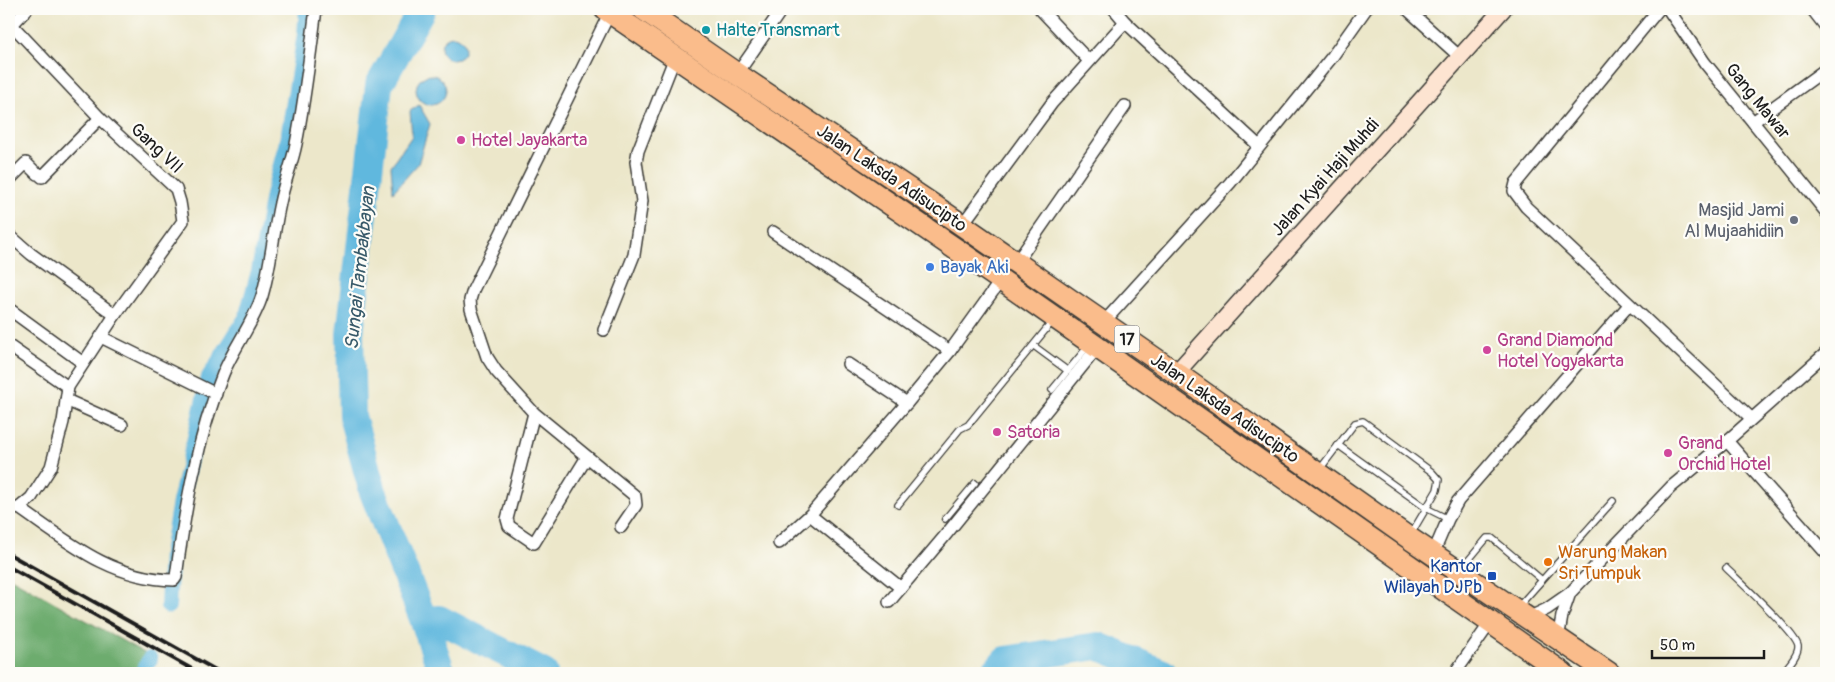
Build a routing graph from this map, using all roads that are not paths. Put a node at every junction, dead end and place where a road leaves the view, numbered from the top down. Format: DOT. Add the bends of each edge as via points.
graph roads {
  1 [pos="27,9"];
  2 [pos="316,9"];
  3 [pos="643,9"];
  4 [pos="782,9"];
  5 [pos="1040,9"];
  6 [pos="1114,9"];
  7 [pos="1366,9"];
  8 [pos="1407,9"];
  9 [pos="1503,9"];
  10 [pos="1659,9"];
  11 [pos="1668,9"];
  12 [pos="1812,9"];
  13 [pos="608,10"];
  14 [pos="1125,22"];
  15 [pos="10,26"];
  16 [pos="1826,27"];
  17 [pos="675,57"];
  18 [pos="1460,57"];
  19 [pos="1088,61"];
  20 [pos="1826,69"];
  21 [pos="737,74"];
  22 [pos="1125,106"];
  23 [pos="100,118"];
  24 [pos="1753,122"];
  25 [pos="1259,146"];
  26 [pos="9,180"];
  27 [pos="1826,212"];
  28 [pos="962,225"];
  29 [pos="772,232"];
  30 [pos="9,235"];
  31 [pos="1016,263"];
  32 [pos="1001,280"];
  33 [pos="1629,305"];
  34 [pos="9,309"];
  35 [pos="115,315"];
  36 [pos="1055,318"];
  37 [pos="1103,322"];
  38 [pos="604,330"];
  39 [pos="101,336"];
  40 [pos="9,346"];
  41 [pos="1034,346"];
  42 [pos="1094,346"];
  43 [pos="950,351"];
  44 [pos="1826,352"];
  45 [pos="83,363"];
  46 [pos="848,364"];
  47 [pos="1068,371"];
  48 [pos="1176,373"];
  49 [pos="68,387"];
  50 [pos="209,390"];
  51 [pos="1052,390"];
  52 [pos="66,400"];
  53 [pos="907,403"];
  54 [pos="534,413"];
  55 [pos="1751,418"];
  56 [pos="122,426"];
  57 [pos="1727,441"];
  58 [pos="1338,445"];
  59 [pos="586,457"];
  60 [pos="1317,472"];
  61 [pos="975,483"];
  62 [pos="1613,501"];
  63 [pos="898,505"];
  64 [pos="14,508"];
  65 [pos="1426,508"];
  66 [pos="810,514"];
  67 [pos="1448,518"];
  68 [pos="945,519"];
  69 [pos="621,527"];
  70 [pos="1408,538"];
  71 [pos="779,544"];
  72 [pos="1826,553"];
  73 [pos="1433,554"];
  74 [pos="1726,568"];
  75 [pos="1459,572"];
  76 [pos="1542,580"];
  77 [pos="901,588"];
  78 [pos="1570,593"];
  79 [pos="889,602"];
  80 [pos="1522,614"];
  81 [pos="1490,623"];
  82 [pos="1558,639"];
  83 [pos="1541,667"];
  84 [pos="1455,673"];
  85 [pos="1563,673"];
  86 [pos="1609,673"];
  87 [pos="1782,673"];
  1 -- 15 [label="street"];
  2 -- 50 [label="street" via="296,145 280,203 262,295 254,319 224,373"];
  3 -- 21 [label="highway, Jalan Laksda Adisucipto / 17"];
  4 -- 21 [label="street"];
  5 -- 19 [label="street"];
  6 -- 14 [label="street"];
  7 -- 25 [label="street" via="1332,57"];
  8 -- 18 [label="street"];
  9 -- 18 [label="street, Jalan Kyai Haji Muhdi"];
  10 -- 33 [label="street" via="1516,183 1514,191 1526,207"];
  11 -- 24 [label="street, Gang Mawar" via="1705,63"];
  12 -- 16 [label="street"];
  13 -- 17 [label="highway, Jalan Laksda Adisucipto / 17"];
  13 -- 54 [label="street" via="470,300 487,357"];
  14 -- 19 [label="street"];
  14 -- 25 [label="street"];
  15 -- 23 [label="street, Gang VII"];
  17 -- 32 [label="highway, Jalan Laksda Adisucipto / 17"];
  17 -- 38 [label="street" via="638,151 636,162 642,202 634,255"];
  18 -- 48 [label="street, Jalan Kyai Haji Muhdi"];
  19 -- 28 [label="street" via="1052,103"];
  20 -- 24 [label="street"];
  21 -- 28 [label="highway, Jalan Laksda Adisucipto / 17"];
  22 -- 31 [label="street"];
  23 -- 26 [label="street" via="42,177 26,163"];
  23 -- 35 [label="street, Gang VII" via="176,189 183,221"];
  24 -- 27 [label="street, Gang Mawar"];
  25 -- 37 [label="street" via="1230,183"];
  28 -- 31 [label="highway, Jalan Laksda Adisucipto / 17"];
  29 -- 43 [label="street"];
  30 -- 35 [label="street"];
  31 -- 37 [label="highway, Jalan Laksda Adisucipto / 17"];
  32 -- 36 [label="highway, Jalan Laksda Adisucipto / 17"];
  32 -- 43 [label="street"];
  33 -- 55 [label="street"];
  33 -- 67 [label="street" via="1458,501"];
  34 -- 45 [label="street"];
  35 -- 39 [label="street, Gang VII"];
  36 -- 41 [label="lane"];
  36 -- 42 [label="highway, Jalan Laksda Adisucipto / 17"];
  37 -- 48 [label="highway, Jalan Laksda Adisucipto / 17"];
  39 -- 45 [label="street, Gang VII"];
  39 -- 50 [label="street"];
  40 -- 49 [label="street"];
  41 -- 47 [label="lane"];
  41 -- 63 [label="lane"];
  42 -- 47 [label="lane"];
  42 -- 77 [label="street"];
  42 -- 81 [label="highway, Jalan Laksda Adisucipto / 17"];
  43 -- 53 [label="street"];
  44 -- 55 [label="street"];
  45 -- 49 [label="street, Gang VII"];
  46 -- 53 [label="street"];
  47 -- 51 [label="lane"];
  48 -- 60 [label="highway, Jalan Laksda Adisucipto / 17"];
  49 -- 52 [label="street"];
  50 -- 64 [label="street" via="207,422 184,516 174,580 161,580 114,568"];
  52 -- 56 [label="street"];
  52 -- 64 [label="street" via="51,467 31,498"];
  53 -- 66 [label="street"];
  54 -- 59 [label="street"];
  54 -- 59 [label="street" via="507,519 509,526 534,543"];
  55 -- 57 [label="street"];
  57 -- 72 [label="street"];
  57 -- 78 [label="street" via="1671,488"];
  58 -- 60 [label="lane"];
  58 -- 65 [label="lane"];
  58 -- 65 [label="lane" via="1355,423 1363,421 1439,480"];
  59 -- 69 [label="street" via="635,496 636,505"];
  60 -- 70 [label="highway, Jalan Laksda Adisucipto / 17"];
  61 -- 68 [label="lane"];
  62 -- 76 [label="lane"];
  65 -- 67 [label="lane"];
  65 -- 70 [label="lane"];
  66 -- 71 [label="street"];
  66 -- 77 [label="street"];
  67 -- 73 [label="street"];
  70 -- 73 [label="highway, Jalan Laksda Adisucipto / 17"];
  73 -- 75 [label="highway, Jalan Laksda Adisucipto / 17"];
  74 -- 87 [label="lane" via="1796,643 1796,653"];
  75 -- 76 [label="lane" via="1487,538 1492,538"];
  75 -- 80 [label="highway, Jalan Laksda Adisucipto / 17"];
  76 -- 80 [label="lane"];
  77 -- 79 [label="street"];
  78 -- 80 [label="street" via="1546,609"];
  78 -- 82 [label="street"];
  80 -- 82 [label="highway, Jalan Laksda Adisucipto / 17"];
  81 -- 83 [label="highway, Jalan Laksda Adisucipto / 17"];
  81 -- 84 [label="street"];
  82 -- 86 [label="highway, Jalan Laksda Adisucipto / 17"];
  83 -- 85 [label="highway, Jalan Laksda Adisucipto / 17"];
}
